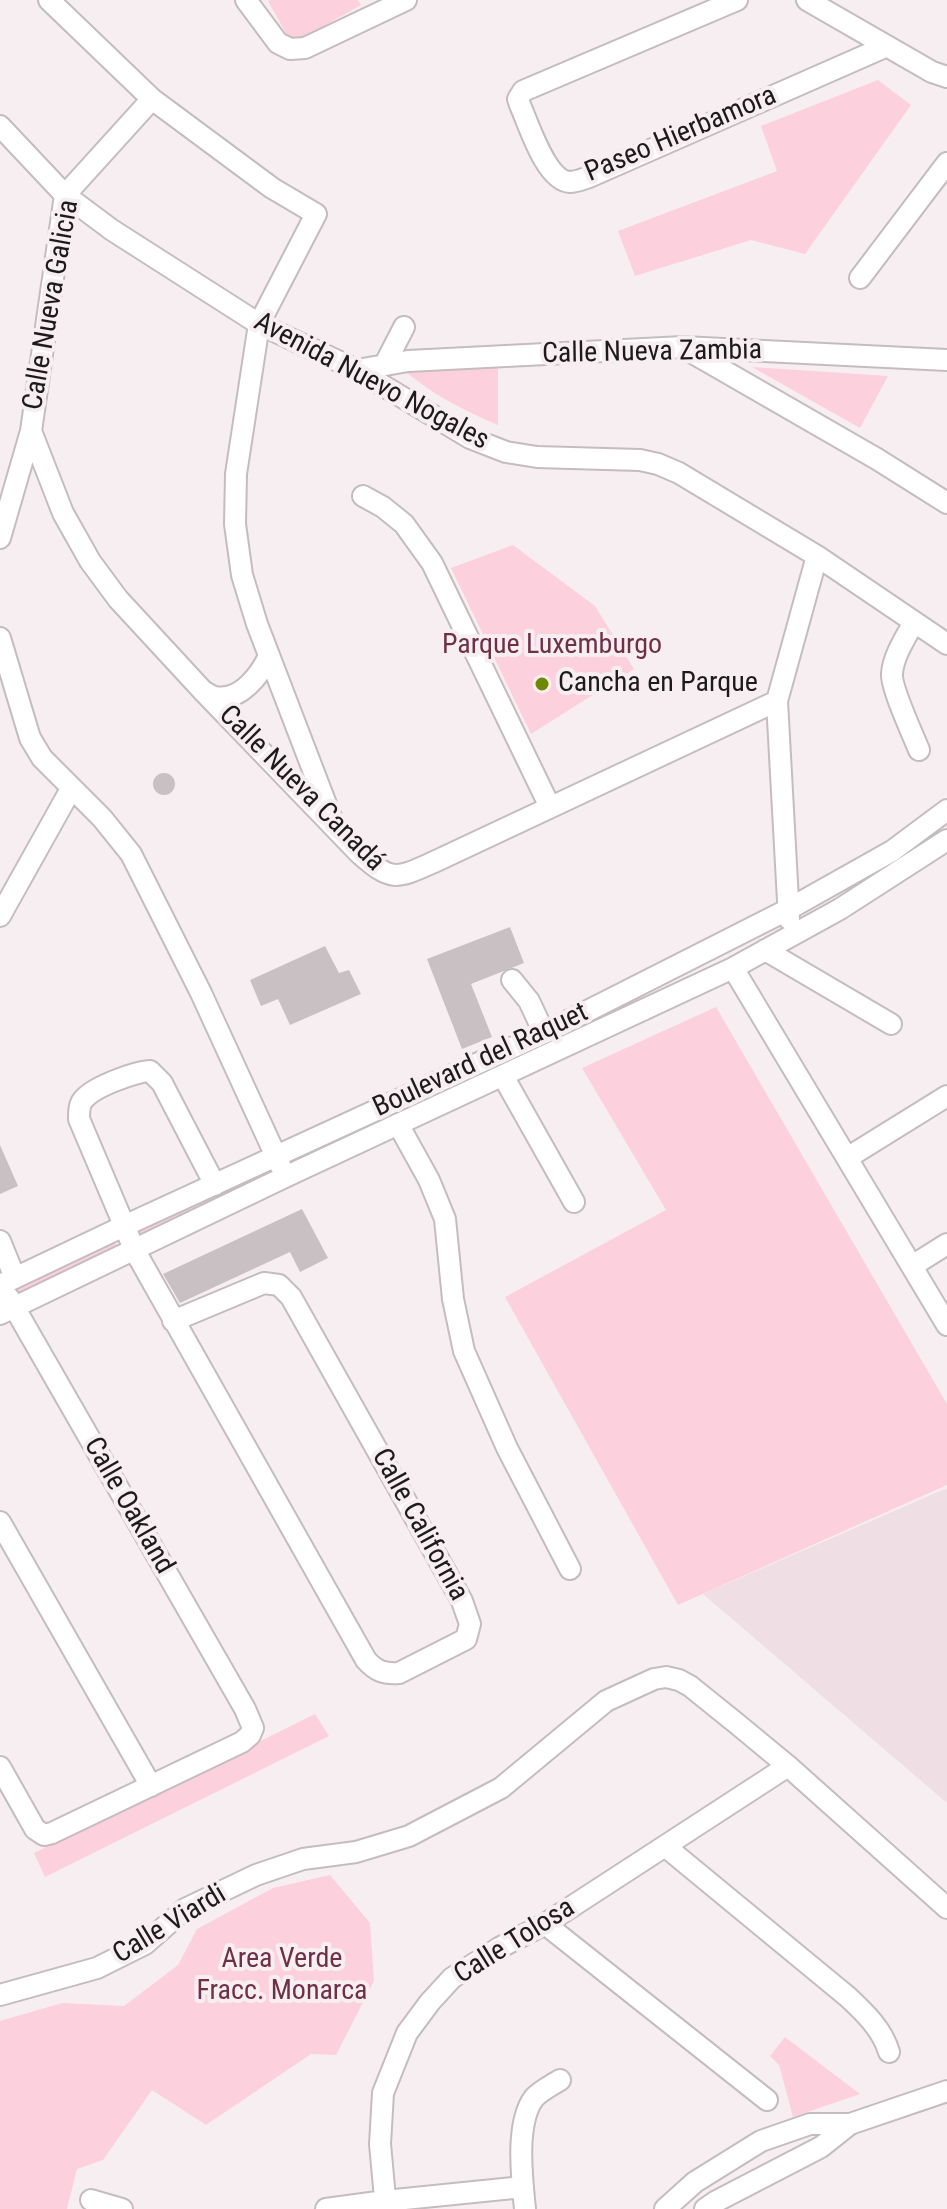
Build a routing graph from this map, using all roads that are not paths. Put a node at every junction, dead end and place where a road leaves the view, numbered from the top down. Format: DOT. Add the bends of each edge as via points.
graph roads {
  1 [pos="49,0"];
  2 [pos="246,0"];
  3 [pos="406,0"];
  4 [pos="737,0"];
  5 [pos="807,0"];
  6 [pos="379,6"];
  7 [pos="887,46"];
  8 [pos="947,77"];
  9 [pos="152,99"];
  10 [pos="0,126"];
  11 [pos="947,163"];
  12 [pos="65,195"];
  13 [pos="860,278"];
  14 [pos="259,324"];
  15 [pos="404,327"];
  16 [pos="683,347"];
  17 [pos="385,364"];
  18 [pos="941,364"];
  19 [pos="357,370"];
  20 [pos="31,431"];
  21 [pos="363,496"];
  22 [pos="947,503"];
  23 [pos="0,538"];
  24 [pos="817,556"];
  25 [pos="914,622"];
  26 [pos="0,638"];
  27 [pos="947,644"];
  28 [pos="269,656"];
  29 [pos="203,691"];
  30 [pos="777,701"];
  31 [pos="919,750"];
  32 [pos="71,789"];
  33 [pos="550,807"];
  34 [pos="947,810"];
  35 [pos="334,825"];
  36 [pos="947,840"];
  37 [pos="787,910"];
  38 [pos="0,916"];
  39 [pos="792,936"];
  40 [pos="765,950"];
  41 [pos="733,968"];
  42 [pos="512,980"];
  43 [pos="891,1024"];
  44 [pos="544,1033"];
  45 [pos="503,1076"];
  46 [pos="947,1096"];
  47 [pos="398,1124"];
  48 [pos="276,1156"];
  49 [pos="847,1158"];
  50 [pos="285,1177"];
  51 [pos="215,1185"];
  52 [pos="574,1202"];
  53 [pos="124,1226"];
  54 [pos="0,1241"];
  55 [pos="947,1244"];
  56 [pos="135,1251"];
  57 [pos="912,1266"];
  58 [pos="5,1282"];
  59 [pos="7,1311"];
  60 [pos="173,1321"];
  61 [pos="947,1325"];
  62 [pos="0,1522"];
  63 [pos="570,1569"];
  64 [pos="788,1766"];
  65 [pos="0,1767"];
  66 [pos="151,1786"];
  67 [pos="666,1847"];
  68 [pos="947,1908"];
  69 [pos="545,1924"];
  70 [pos="0,1995"];
  71 [pos="889,2052"];
  72 [pos="560,2080"];
  73 [pos="947,2091"];
  74 [pos="767,2100"];
  75 [pos="850,2124"];
  76 [pos="523,2187"];
  77 [pos="91,2200"];
  78 [pos="385,2205"];
  79 [pos="122,2209"];
  80 [pos="326,2209"];
  81 [pos="525,2209"];
  82 [pos="665,2209"];
  83 [pos="705,2209"];
  1 -- 9 [label="street"];
  2 -- 6 [label="street" via="278,43 290,49 305,48"];
  3 -- 6 [label="street"];
  4 -- 7 [label="street, Paseo Hierbamora" via="523,91 518,99 549,169 572,183 589,177"];
  5 -- 7 [label="street"];
  7 -- 8 [label="street"];
  9 -- 12 [label="street, Calle Nueva Galicia"];
  9 -- 14 [label="street" via="316,214"];
  10 -- 12 [label="street, Avenida Nuevo Nogales"];
  11 -- 13 [label="street"];
  12 -- 14 [label="street, Avenida Nuevo Nogales"];
  12 -- 20 [label="street, Calle Nueva Galicia"];
  14 -- 19 [label="street, Avenida Nuevo Nogales"];
  14 -- 28 [label="street" via="236,474 235,524 242,575"];
  15 -- 17 [label="street"];
  16 -- 17 [label="street, Calle Nueva Zambia"];
  16 -- 18 [label="street, Calle Nueva Zambia"];
  16 -- 22 [label="street"];
  17 -- 19 [label="street, Calle Nueva Zambia"];
  19 -- 24 [label="street, Avenida Nuevo Nogales" via="470,438 506,452 658,464"];
  20 -- 23 [label="street, Calle Nueva Galicia"];
  20 -- 29 [label="street, Calle Nueva Canadá" via="63,513 90,561"];
  21 -- 33 [label="street" via="404,524 432,563"];
  24 -- 25 [label="street, Avenida Nuevo Nogales"];
  24 -- 30 [label="street"];
  25 -- 27 [label="street, Avenida Nuevo Nogales"];
  25 -- 31 [label="street" via="891,675"];
  26 -- 32 [label="street" via="30,738"];
  28 -- 29 [label="street" via="249,685 232,695 216,697"];
  28 -- 35 [label="street"];
  29 -- 35 [label="street, Calle Nueva Canadá"];
  30 -- 33 [label="street, Calle Nueva Canadá"];
  30 -- 37 [label="street"];
  32 -- 38 [label="street"];
  32 -- 48 [label="street" via="118,837 142,874"];
  33 -- 35 [label="street, Calle Nueva Canadá" via="411,872 391,876 360,854"];
  34 -- 37 [label="street, Boulevard del Raquet" via="892,851"];
  36 -- 39 [label="street, Boulevard del Raquet"];
  37 -- 39 [label="street"];
  37 -- 44 [label="street, Boulevard del Raquet"];
  39 -- 40 [label="street, Boulevard del Raquet"];
  40 -- 41 [label="street, Boulevard del Raquet"];
  40 -- 43 [label="street"];
  41 -- 45 [label="street, Boulevard del Raquet"];
  41 -- 49 [label="street"];
  42 -- 44 [label="street"];
  44 -- 48 [label="street, Boulevard del Raquet"];
  45 -- 47 [label="street, Boulevard del Raquet"];
  45 -- 52 [label="street"];
  46 -- 49 [label="street"];
  47 -- 50 [label="street, Boulevard del Raquet"];
  47 -- 63 [label="street" via="445,1219 464,1351"];
  48 -- 50 [label="street"];
  48 -- 51 [label="street, Boulevard del Raquet"];
  49 -- 57 [label="street"];
  50 -- 56 [label="street, Boulevard del Raquet"];
  51 -- 53 [label="street, Boulevard del Raquet"];
  51 -- 53 [label="street, Calle California" via="157,1077 150,1071 116,1080 83,1100 79,1119"];
  53 -- 56 [label="street, Calle California"];
  53 -- 58 [label="street, Boulevard del Raquet"];
  54 -- 58 [label="street, Calle Oakland"];
  55 -- 57 [label="street"];
  56 -- 59 [label="street, Boulevard del Raquet"];
  56 -- 60 [label="street, Calle California"];
  57 -- 61 [label="street"];
  58 -- 59 [label="street, Calle Oakland"];
  59 -- 66 [label="street, Calle Oakland" via="253,1728 242,1742"];
  60 -- 60 [label="street, Calle California" via="366,1660 376,1670 399,1673 466,1639 470,1624 462,1601 291,1297 279,1285 264,1283"];
  62 -- 66 [label="street"];
  64 -- 67 [label="street, Calle Tolosa"];
  64 -- 68 [label="street, Calle Viardi"];
  64 -- 70 [label="street, Calle Viardi" via="690,1686 666,1677 654,1679 606,1701 501,1788 409,1836 256,1875 185,1909 145,1944 97,1968"];
  65 -- 66 [label="street" via="44,1835"];
  67 -- 69 [label="street, Calle Tolosa"];
  67 -- 71 [label="street" via="848,1997 873,2023"];
  69 -- 74 [label="street"];
  69 -- 78 [label="street, Calle Tolosa" via="452,1978 407,2033 383,2093"];
  72 -- 76 [label="street" via="535,2098 523,2124"];
  73 -- 75 [label="street"];
  75 -- 82 [label="street" via="810,2124 761,2141 695,2182"];
  75 -- 83 [label="street" via="821,2147"];
  76 -- 78 [label="street"];
  76 -- 81 [label="street"];
  77 -- 79 [label="street"];
  78 -- 80 [label="street"];
}
